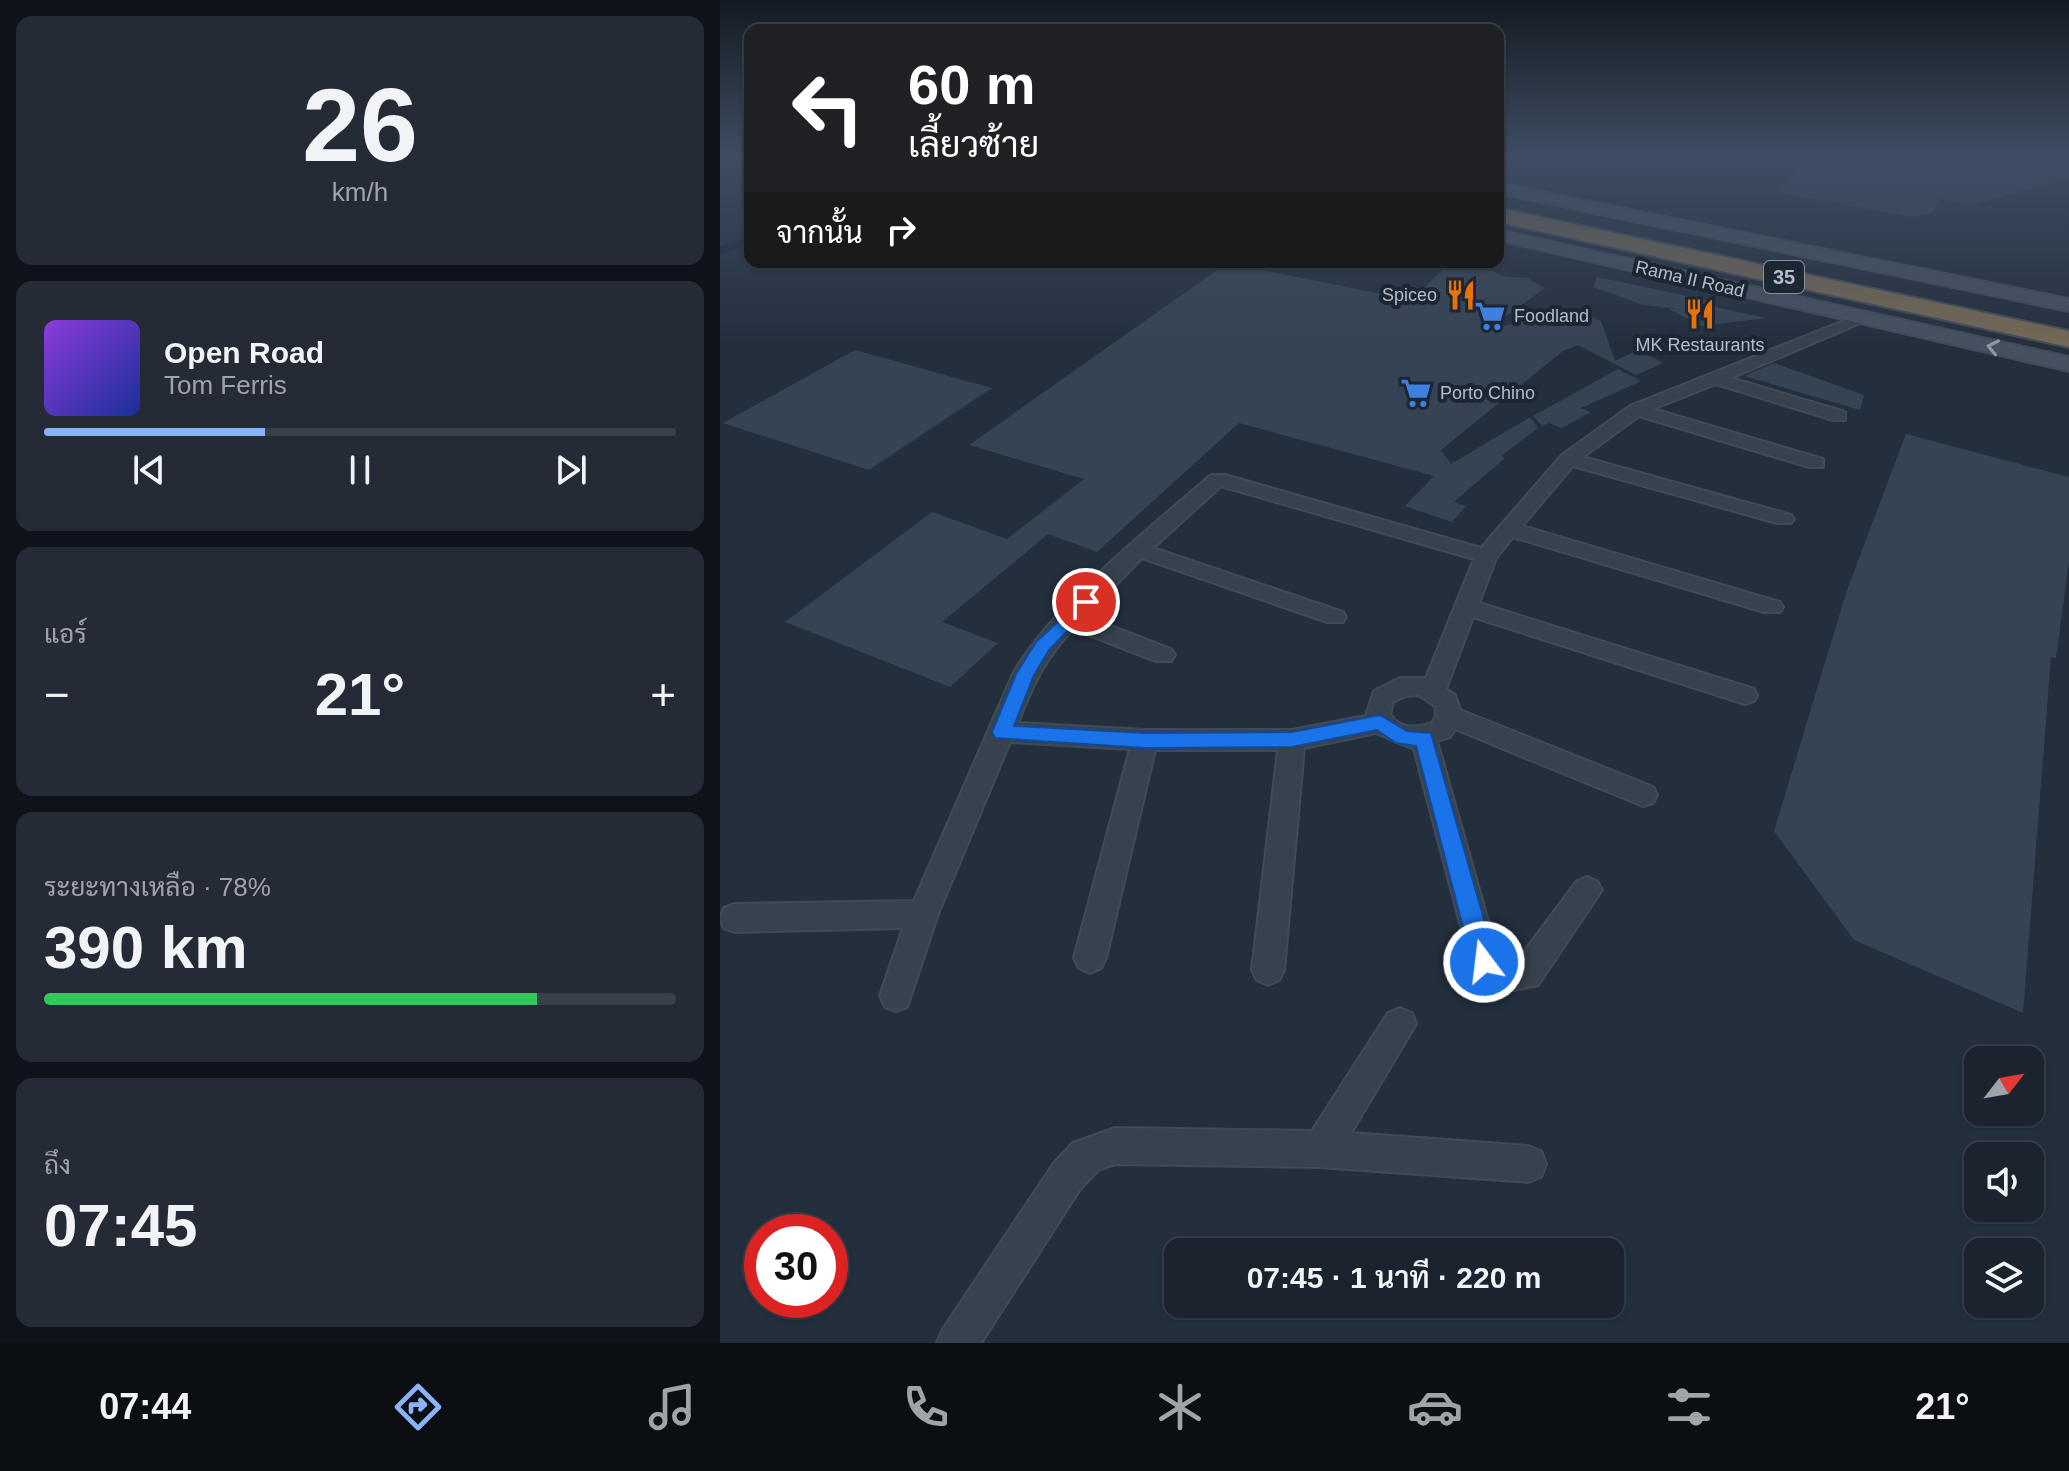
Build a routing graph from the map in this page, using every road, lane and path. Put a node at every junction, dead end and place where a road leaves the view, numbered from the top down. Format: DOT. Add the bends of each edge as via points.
graph roads {
  1 [pos="1581,219"];
  2 [pos="1592,219"];
  3 [pos="1600,219"];
  4 [pos="1606,219"];
  5 [pos="1504,229"];
  6 [pos="1504,236"];
  7 [pos="2069,305"];
  8 [pos="2069,312"];
  9 [pos="1864,318"];
  10 [pos="2069,322"];
  11 [pos="1901,327"];
  12 [pos="2069,339"];
  13 [pos="2069,364"];
  14 [pos="1711,377"];
  15 [pos="1636,410"];
  16 [pos="1839,416"];
  17 [pos="1569,459"];
  18 [pos="1816,463"];
  19 [pos="1784,519"];
  20 [pos="1512,530"];
  21 [pos="1138,550"];
  22 [pos="1486,556"];
  23 [pos="1465,606"];
  24 [pos="1772,607"];
  25 [pos="1335,617"];
  26 [pos="1069,619"];
  27 [pos="1163,655"];
  28 [pos="1433,690"];
  29 [pos="1745,695"];
  30 [pos="1449,716"];
  31 [pos="1380,723"];
  32 [pos="1002,732"];
  33 [pos="1424,739"];
  34 [pos="1145,740"];
  35 [pos="1292,740"];
  36 [pos="1643,795"];
  37 [pos="1587,890"];
  38 [pos="923,914"];
  39 [pos="735,918"];
  40 [pos="1090,958"];
  41 [pos="1268,970"];
  42 [pos="896,996"];
  43 [pos="1400,1024"];
  44 [pos="1321,1149"];
  45 [pos="1528,1164"];
  46 [pos="957,1343"];
  1 -- 12 [label="highway, Rama II Road / 35"];
  2 -- 10 [label="highway, Rama II Road / 35"];
  3 -- 8 [label="main road"];
  4 -- 7 [label="main road, 35"];
  5 -- 11 [label="main road" via="1803,298"];
  6 -- 9 [label="main road, Rama II Road / 35"];
  9 -- 11 [label="main road, Rama II Road / 35"];
  9 -- 14 [label="street"];
  13 -- 11 [label="main road, Rama II Road / 35, one-way"];
  14 -- 15 [label="street"];
  14 -- 16 [label="street"];
  15 -- 17 [label="street"];
  15 -- 18 [label="street"];
  17 -- 19 [label="street"];
  17 -- 20 [label="street"];
  20 -- 22 [label="street"];
  20 -- 24 [label="street"];
  21 -- 22 [label="street" via="1218,479"];
  21 -- 25 [label="street"];
  21 -- 26 [label="street"];
  22 -- 23 [label="street"];
  23 -- 28 [label="street"];
  23 -- 29 [label="street"];
  26 -- 27 [label="street"];
  26 -- 32 [label="street" via="1042,646 1025,674"];
  28 -- 30 [label="street" via="1446,701"];
  28 -- 31 [label="street" via="1411,685 1390,691 1378,705"];
  30 -- 33 [label="street" via="1441,730"];
  30 -- 36 [label="street"];
  31 -- 33 [label="street" via="1403,738"];
  31 -- 35 [label="street"];
  32 -- 34 [label="street"];
  32 -- 38 [label="street"];
  33 -- 37 [label="street" via="1484,962 1504,977 1527,974"];
  34 -- 35 [label="street"];
  34 -- 40 [label="street"];
  35 -- 41 [label="street"];
  38 -- 39 [label="street"];
  38 -- 42 [label="street"];
  43 -- 44 [label="street"];
  44 -- 45 [label="street"];
  44 -- 46 [label="street" via="1115,1146 1086,1156 1067,1176"];
}
